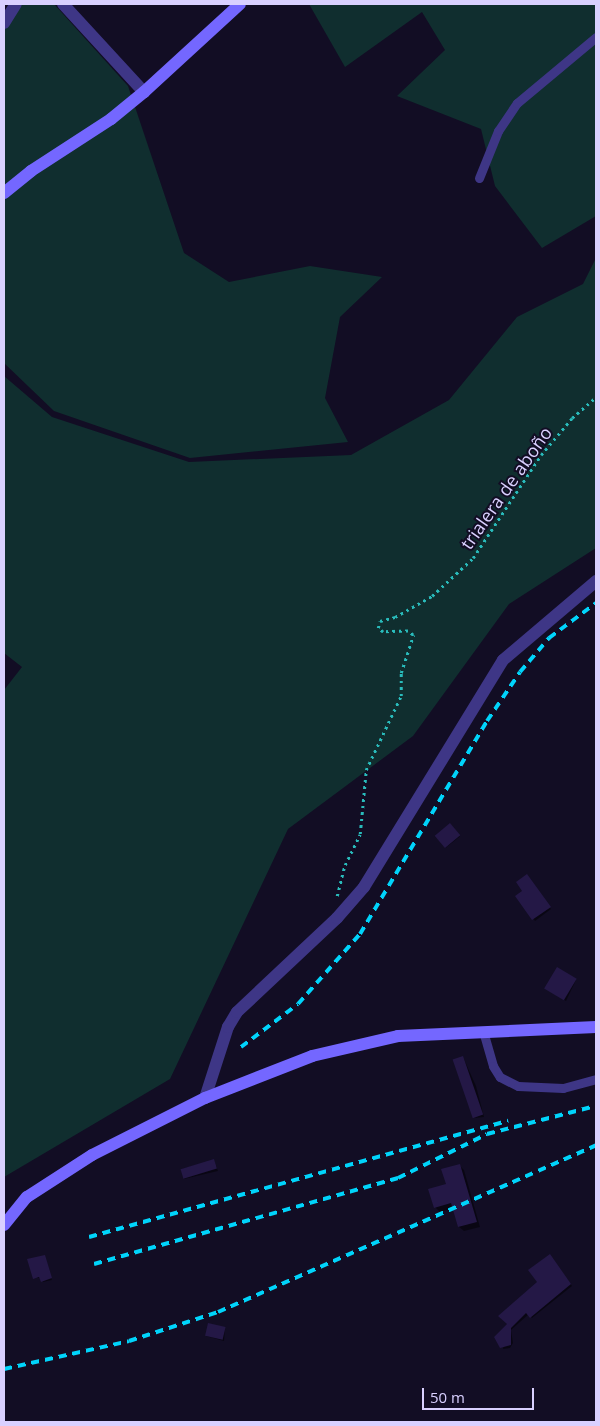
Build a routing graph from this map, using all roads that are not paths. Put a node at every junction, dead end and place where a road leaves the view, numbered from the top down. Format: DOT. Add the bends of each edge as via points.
graph roads {
  1 [pos="16,4"];
  2 [pos="63,4"];
  3 [pos="240,4"];
  4 [pos="4,23"];
  5 [pos="596,37"];
  6 [pos="144,92"];
  7 [pos="479,178"];
  8 [pos="4,193"];
  9 [pos="596,581"];
  10 [pos="596,1027"];
  11 [pos="483,1030"];
  12 [pos="596,1079"];
  13 [pos="204,1098"];
  14 [pos="4,1225"];
  1 -- 4 [label="street"];
  2 -- 6 [label="street"];
  3 -- 6 [label="street"];
  5 -- 7 [label="lane" via="517,103 498,131"];
  6 -- 8 [label="street" via="111,119 31,171"];
  9 -- 13 [label="street" via="503,660 364,886 337,918 237,1012 228,1027"];
  10 -- 11 [label="street"];
  11 -- 12 [label="lane" via="493,1066 500,1077 518,1086 563,1088"];
  11 -- 13 [label="street" via="398,1036 312,1056"];
  13 -- 14 [label="street" via="92,1155 28,1197"];
}
